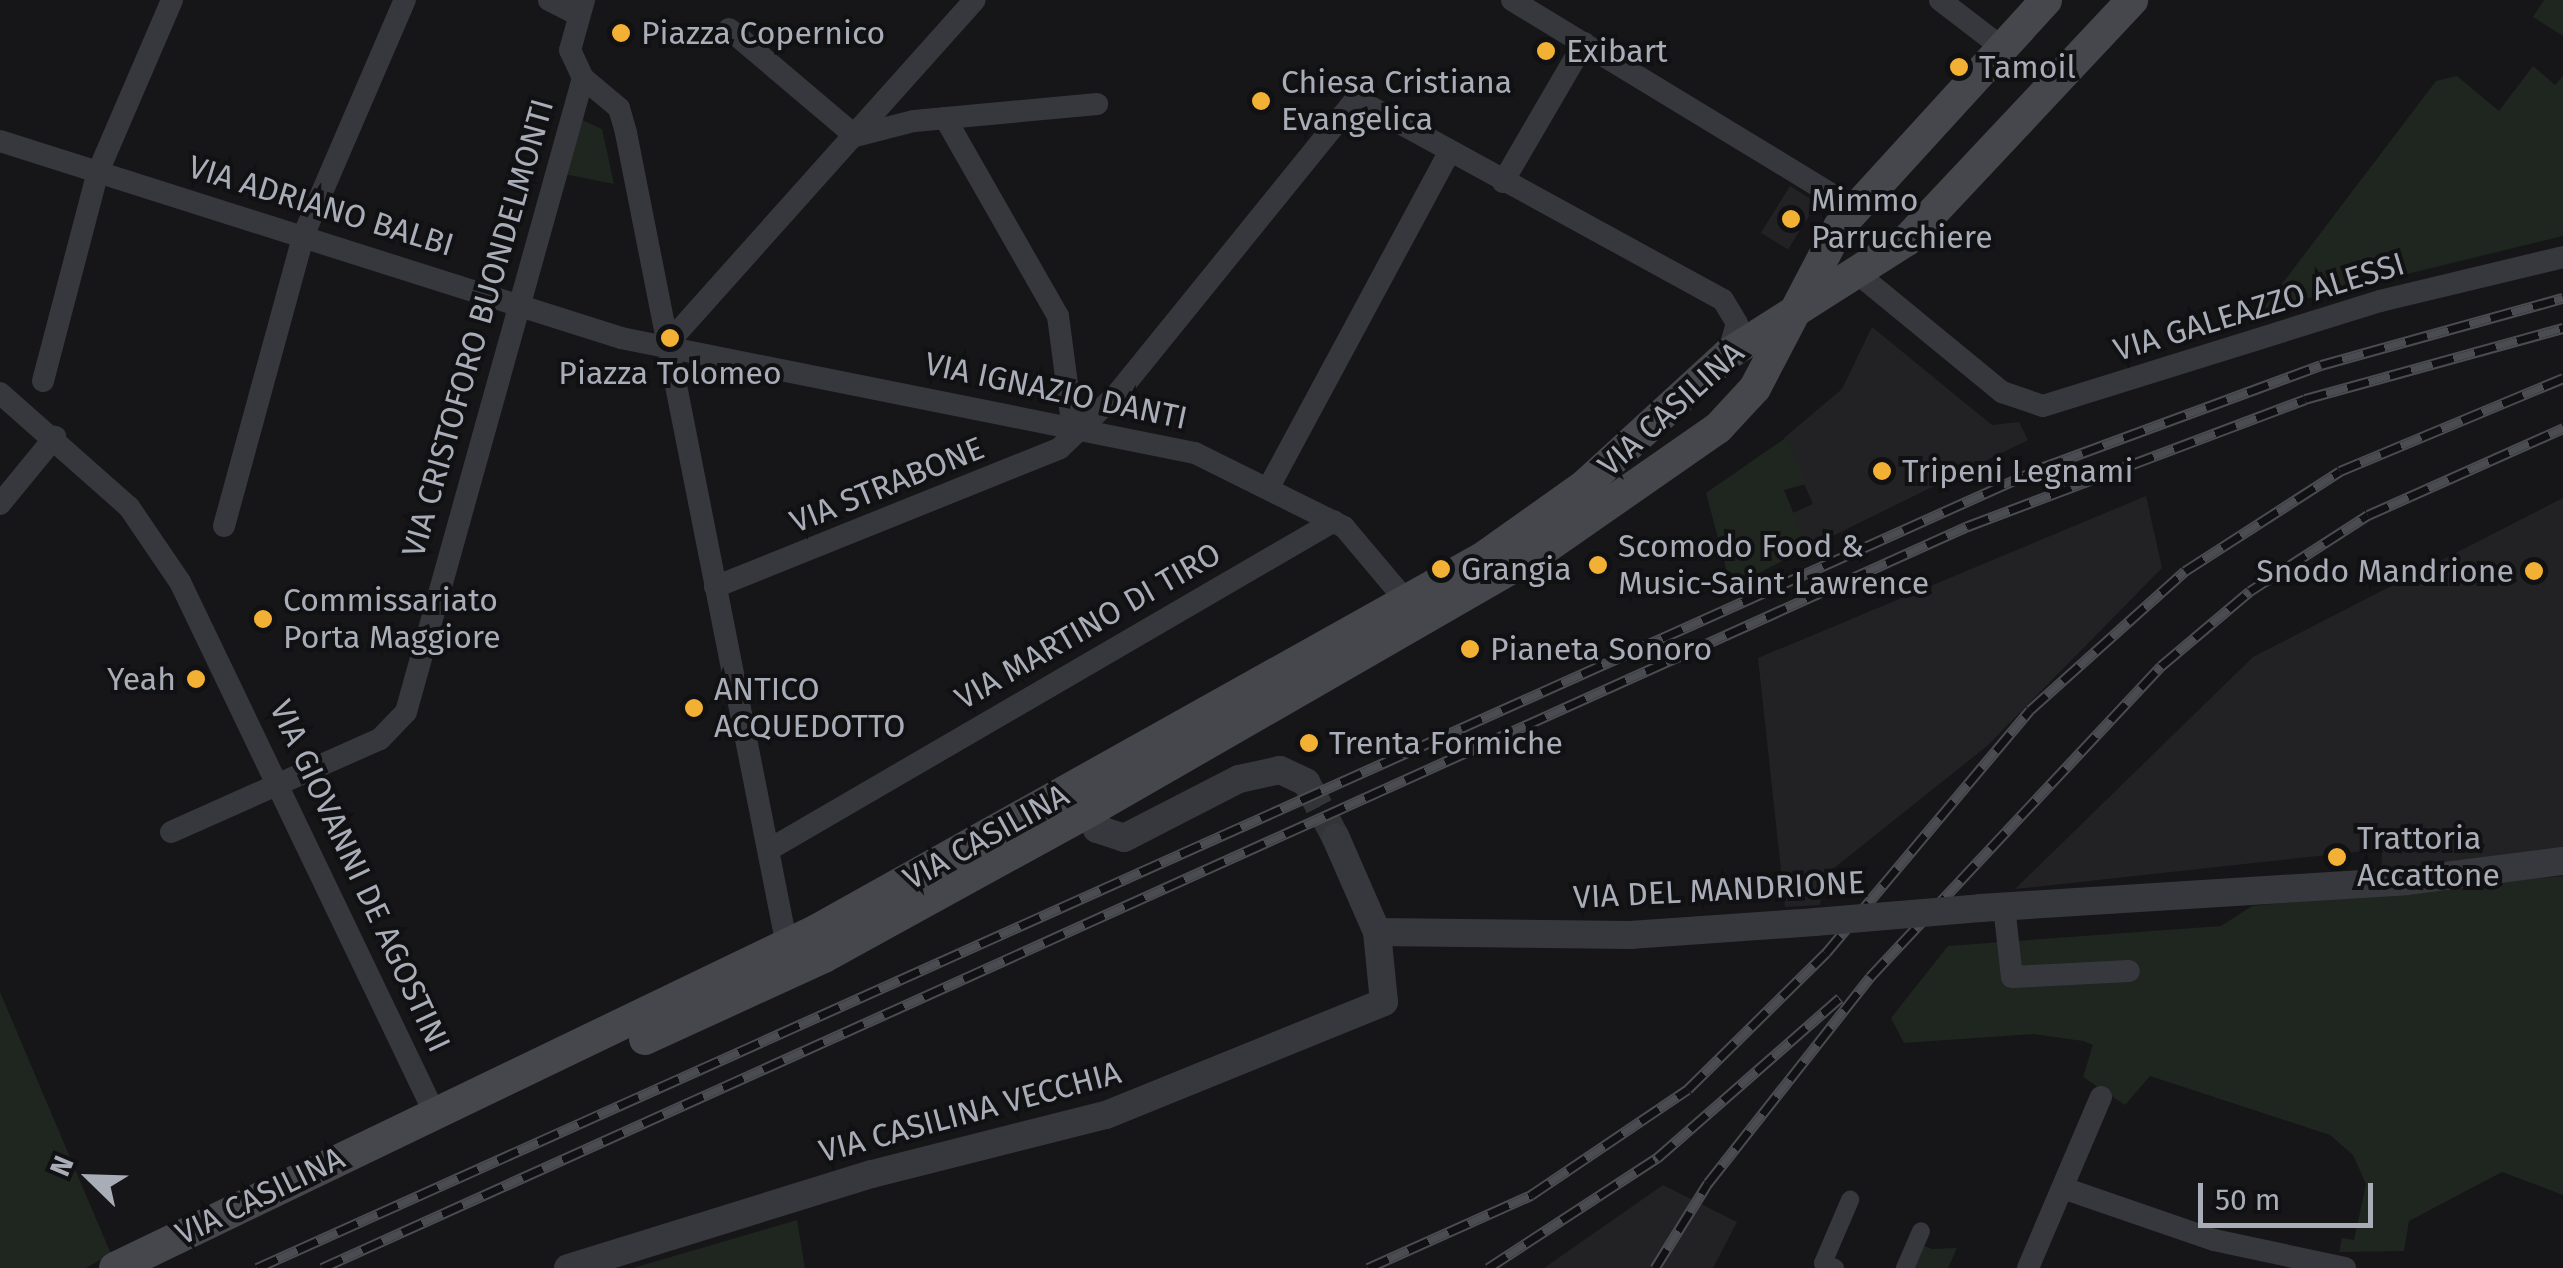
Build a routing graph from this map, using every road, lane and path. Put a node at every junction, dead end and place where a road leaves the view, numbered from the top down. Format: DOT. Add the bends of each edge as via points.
graph roads {
  1 [pos="172,0"];
  2 [pos="405,0"];
  3 [pos="549,0"];
  4 [pos="1512,0"];
  5 [pos="1940,0"];
  6 [pos="2046,0"];
  7 [pos="2132,0"];
  8 [pos="962,5"];
  9 [pos="579,7"];
  10 [pos="729,28"];
  11 [pos="1584,43"];
  12 [pos="2000,46"];
  13 [pos="583,78"];
  14 [pos="1097,104"];
  15 [pos="946,118"];
  16 [pos="855,136"];
  17 [pos="0,141"];
  18 [pos="1449,152"];
  19 [pos="98,172"];
  20 [pos="1503,182"];
  21 [pos="1854,208"];
  22 [pos="304,234"];
  23 [pos="2563,258"];
  24 [pos="1857,273"];
  25 [pos="515,300"];
  26 [pos="1796,307"];
  27 [pos="668,343"];
  28 [pos="1728,354"];
  29 [pos="42,381"];
  30 [pos="0,393"];
  31 [pos="1072,430"];
  32 [pos="55,437"];
  33 [pos="1270,485"];
  34 [pos="0,504"];
  35 [pos="1334,521"];
  36 [pos="224,526"];
  37 [pos="716,588"];
  38 [pos="1408,602"];
  39 [pos="279,782"];
  40 [pos="1306,782"];
  41 [pos="1095,808"];
  42 [pos="171,832"];
  43 [pos="1336,838"];
  44 [pos="770,848"];
  45 [pos="2563,861"];
  46 [pos="1992,907"];
  47 [pos="1378,932"];
  48 [pos="786,946"];
  49 [pos="2129,971"];
  50 [pos="2101,1096"];
  51 [pos="434,1112"];
  52 [pos="2063,1188"];
  53 [pos="1850,1200"];
  54 [pos="1921,1230"];
  55 [pos="114,1268"];
  56 [pos="153,1268"];
  57 [pos="568,1268"];
  58 [pos="1835,1268"];
  59 [pos="1904,1268"];
  60 [pos="2028,1268"];
  61 [pos="2345,1268"];
  1 -- 19 [label="street"];
  2 -- 22 [label="street"];
  3 -- 9 [label="street"];
  4 -- 11 [label="street"];
  5 -- 12 [label="street"];
  6 -- 12 [label="main road, VIA CASILINA"];
  7 -- 24 [label="main road, VIA CASILINA" via="1915,232"];
  8 -- 16 [label="street"];
  9 -- 13 [label="street" via="570,50"];
  10 -- 16 [label="street"];
  11 -- 20 [label="street"];
  11 -- 21 [label="street"];
  12 -- 21 [label="main road, VIA CASILINA"];
  13 -- 25 [label="street, VIA CRISTOFORO BUONDELMONTI"];
  13 -- 27 [label="street" via="620,108"];
  14 -- 15 [label="street"];
  15 -- 16 [label="street"];
  15 -- 31 [label="street" via="1058,316"];
  16 -- 27 [label="street"];
  17 -- 19 [label="street, VIA ADRIANO BALBI"];
  18 -- 20 [label="street"];
  18 -- 31 [label="street, VIA STRABONE" via="1356,99 1117,394"];
  18 -- 33 [label="street"];
  19 -- 22 [label="street, VIA ADRIANO BALBI"];
  19 -- 29 [label="street"];
  20 -- 28 [label="street" via="1723,300 1737,323"];
  21 -- 26 [label="main road, VIA CASILINA"];
  22 -- 25 [label="street, VIA ADRIANO BALBI"];
  22 -- 36 [label="street"];
  23 -- 24 [label="street, VIA GALEAZZO ALESSI" via="2380,300 2052,404 2020,403"];
  24 -- 26 [label="main road, VIA CASILINA"];
  25 -- 27 [label="street, VIA ADRIANO BALBI" via="621,338"];
  25 -- 39 [label="street, VIA CRISTOFORO BUONDELMONTI" via="406,712 380,739"];
  26 -- 28 [label="main road, VIA CASILINA"];
  26 -- 41 [label="main road, VIA CASILINA" via="1749,398 1707,436 1541,551"];
  27 -- 31 [label="street, VIA IGNAZIO DANTI"];
  27 -- 37 [label="street"];
  28 -- 38 [label="main road, VIA CASILINA" via="1563,503"];
  30 -- 32 [label="street, VIA GIOVANNI DE AGOSTINI"];
  31 -- 33 [label="street, VIA IGNAZIO DANTI" via="1173,446"];
  31 -- 37 [label="street, VIA STRABONE" via="1041,459"];
  32 -- 34 [label="street"];
  32 -- 39 [label="street, VIA GIOVANNI DE AGOSTINI" via="156,542"];
  33 -- 35 [label="street, VIA IGNAZIO DANTI"];
  35 -- 38 [label="street, VIA IGNAZIO DANTI"];
  35 -- 44 [label="street, VIA MARTINO DI TIRO"];
  37 -- 44 [label="street"];
  38 -- 48 [label="main road, VIA CASILINA"];
  39 -- 42 [label="street"];
  39 -- 51 [label="street, VIA GIOVANNI DE AGOSTINI"];
  40 -- 41 [label="street" via="1280,770 1240,780 1124,838 1097,829"];
  41 -- 56 [label="main road, VIA CASILINA" via="798,970"];
  43 -- 47 [label="street"];
  44 -- 48 [label="street"];
  45 -- 46 [label="street, VIA DEL MANDRIONE" via="2406,881"];
  46 -- 47 [label="street, VIA DEL MANDRIONE, bridge" via="1644,935"];
  46 -- 49 [label="street" via="2012,977"];
  47 -- 57 [label="street, VIA CASILINA VECCHIA" via="1384,997 1106,1115 872,1174"];
  48 -- 51 [label="main road, VIA CASILINA"];
  50 -- 52 [label="street"];
  51 -- 55 [label="main road, VIA CASILINA"];
  52 -- 60 [label="street"];
  52 -- 61 [label="street" via="2201,1237"];
  53 -- 58 [label="street" via="1823,1263"];
  54 -- 59 [label="street"];
}
